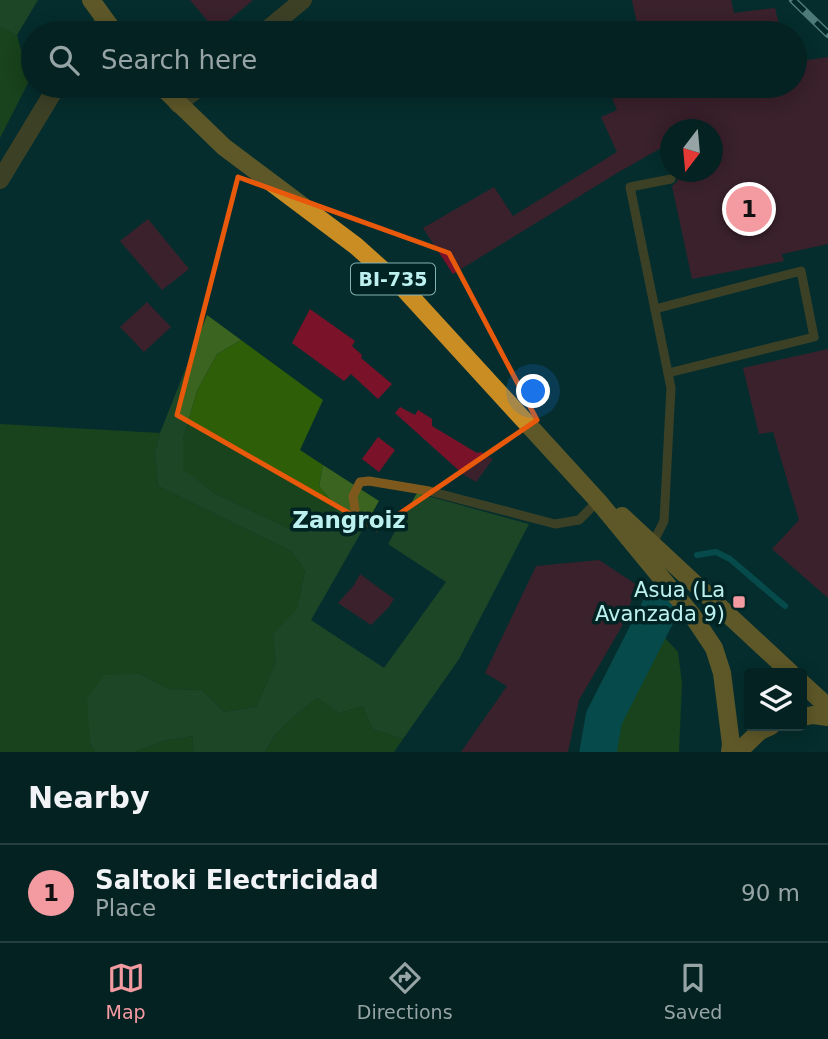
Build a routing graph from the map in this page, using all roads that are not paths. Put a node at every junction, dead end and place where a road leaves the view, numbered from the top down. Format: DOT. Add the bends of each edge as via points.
graph roads {
  1 [pos="92,0"];
  2 [pos="303,0"];
  3 [pos="101,21"];
  4 [pos="278,21"];
  5 [pos="50,98"];
  6 [pos="172,98"];
  7 [pos="186,98"];
  8 [pos="178,104"];
  9 [pos="0,180"];
  10 [pos="660,180"];
  11 [pos="655,309"];
  12 [pos="668,373"];
  13 [pos="598,501"];
  14 [pos="355,510"];
  15 [pos="653,543"];
  16 [pos="786,668"];
  17 [pos="807,688"];
  18 [pos="828,707"];
  19 [pos="807,716"];
  20 [pos="828,717"];
  21 [pos="760,731"];
  22 [pos="730,752"];
  23 [pos="738,752"];
  1 -- 3 [label="main road"];
  2 -- 4 [label="street"];
  5 -- 9 [label="street"];
  6 -- 8 [label="main road, BI-735"];
  7 -- 8 [label="street"];
  8 -- 13 [label="main road, BI-735" via="224,147 356,246 404,289"];
  10 -- 11 [label="lane" via="630,187"];
  11 -- 12 [label="lane"];
  11 -- 12 [label="lane" via="801,271 814,337"];
  12 -- 15 [label="lane" via="664,521"];
  13 -- 14 [label="lane" via="579,520 555,524 429,491 369,481 360,482 353,496"];
  13 -- 15 [label="main road, BI-735"];
  13 -- 22 [label="main road, BI-735" via="714,648 722,673"];
  15 -- 16 [label="main road, BI-735"];
  17 -- 18 [label="main road"];
  19 -- 20 [label="main road"];
  21 -- 23 [label="main road"];
}
